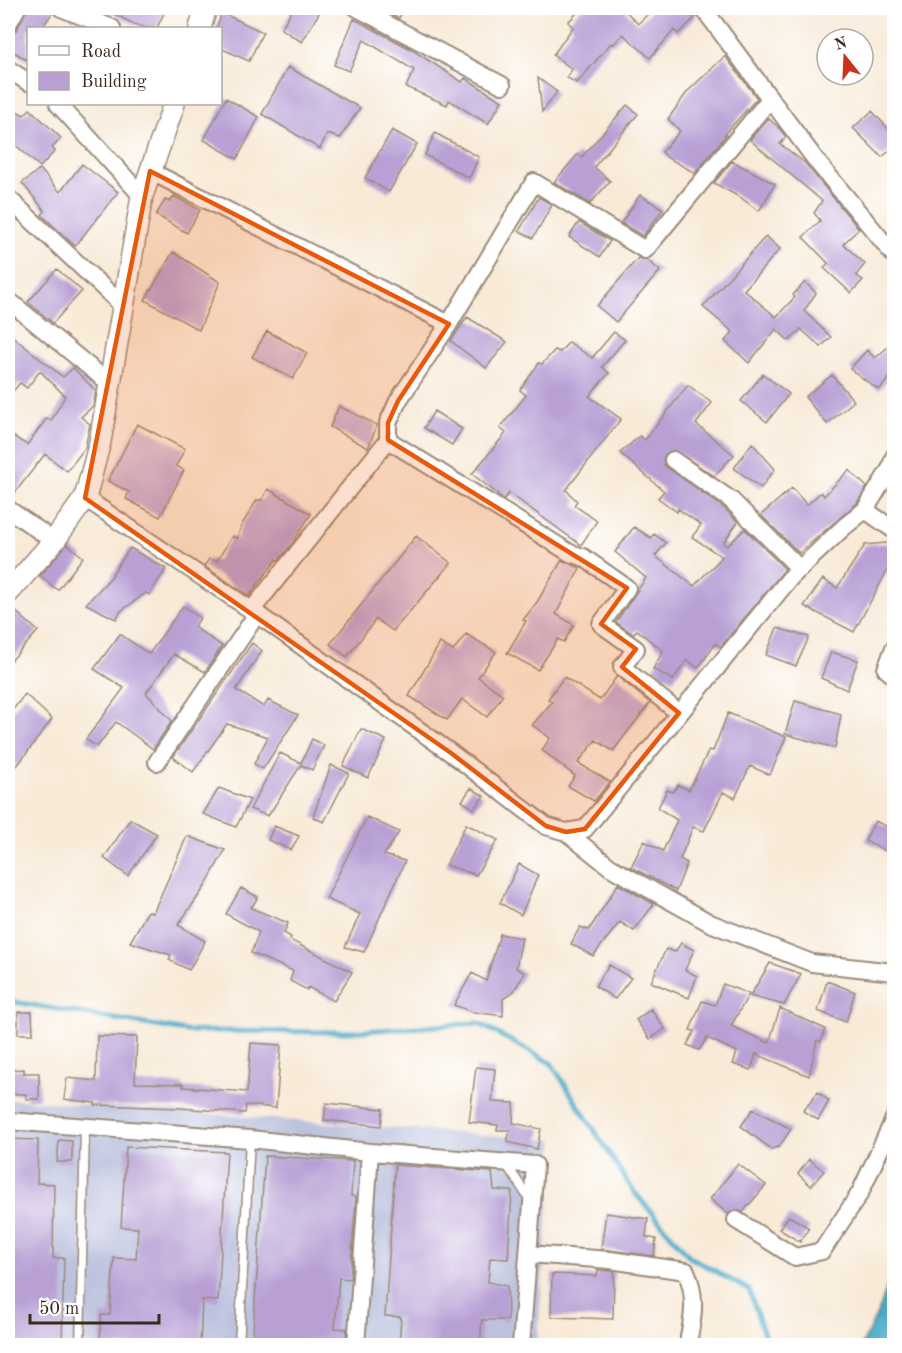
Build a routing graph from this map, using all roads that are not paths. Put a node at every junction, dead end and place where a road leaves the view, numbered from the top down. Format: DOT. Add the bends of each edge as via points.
graph roads {
  1 [pos="17,8"];
  2 [pos="61,8"];
  3 [pos="206,8"];
  4 [pos="357,8"];
  5 [pos="703,8"];
  6 [pos="8,24"];
  7 [pos="109,27"];
  8 [pos="200,27"];
  9 [pos="8,69"];
  10 [pos="27,81"];
  11 [pos="502,85"];
  12 [pos="770,99"];
  13 [pos="59,105"];
  14 [pos="174,105"];
  15 [pos="150,171"];
  16 [pos="142,196"];
  17 [pos="8,198"];
  18 [pos="894,255"];
  19 [pos="8,300"];
  20 [pos="124,307"];
  21 [pos="449,324"];
  22 [pos="110,384"];
  23 [pos="388,440"];
  24 [pos="894,457"];
  25 [pos="673,460"];
  26 [pos="85,498"];
  27 [pos="8,509"];
  28 [pos="865,510"];
  29 [pos="894,530"];
  30 [pos="54,541"];
  31 [pos="800,568"];
  32 [pos="8,592"];
  33 [pos="254,613"];
  34 [pos="894,648"];
  35 [pos="894,676"];
  36 [pos="679,713"];
  37 [pos="157,762"];
  38 [pos="566,832"];
  39 [pos="894,972"];
  40 [pos="894,1119"];
  41 [pos="8,1121"];
  42 [pos="85,1128"];
  43 [pos="250,1139"];
  44 [pos="370,1152"];
  45 [pos="505,1163"];
  46 [pos="532,1203"];
  47 [pos="736,1220"];
  48 [pos="528,1254"];
  49 [pos="689,1337"];
  50 [pos="80,1346"];
  51 [pos="239,1346"];
  52 [pos="356,1346"];
  53 [pos="521,1346"];
  1 -- 6 [label="street"];
  2 -- 7 [label="street"];
  3 -- 8 [label="street"];
  4 -- 11 [label="street"];
  5 -- 12 [label="street"];
  9 -- 10 [label="street"];
  12 -- 18 [label="street"];
  12 -- 21 [label="street" via="645,250 534,182"];
  13 -- 16 [label="street"];
  14 -- 15 [label="street"];
  15 -- 16 [label="street"];
  15 -- 21 [label="street"];
  16 -- 20 [label="street"];
  17 -- 20 [label="street"];
  19 -- 22 [label="street"];
  20 -- 22 [label="street"];
  21 -- 23 [label="street" via="398,401 388,423"];
  22 -- 26 [label="street"];
  23 -- 33 [label="street"];
  23 -- 36 [label="street" via="570,553 583,556 627,588 601,624 636,649 622,667"];
  24 -- 28 [label="street"];
  25 -- 31 [label="street" via="731,500"];
  26 -- 30 [label="street"];
  26 -- 33 [label="street"];
  27 -- 30 [label="street"];
  28 -- 29 [label="street"];
  28 -- 31 [label="street"];
  30 -- 32 [label="street"];
  31 -- 36 [label="street"];
  33 -- 37 [label="street"];
  33 -- 38 [label="street" via="546,826"];
  34 -- 35 [label="street" via="886,669"];
  36 -- 38 [label="street" via="585,829"];
  38 -- 39 [label="street" via="610,867 710,923 812,963"];
  40 -- 47 [label="street" via="860,1193 822,1251 795,1257"];
  41 -- 42 [label="street"];
  42 -- 43 [label="street"];
  42 -- 50 [label="lane"];
  43 -- 44 [label="street"];
  43 -- 51 [label="lane"];
  44 -- 45 [label="street"];
  44 -- 52 [label="street"];
  45 -- 46 [label="lane"];
  45 -- 46 [label="street" via="535,1165"];
  46 -- 48 [label="street"];
  48 -- 49 [label="street" via="610,1260 686,1272 692,1285 694,1312"];
  48 -- 53 [label="street"];
}
